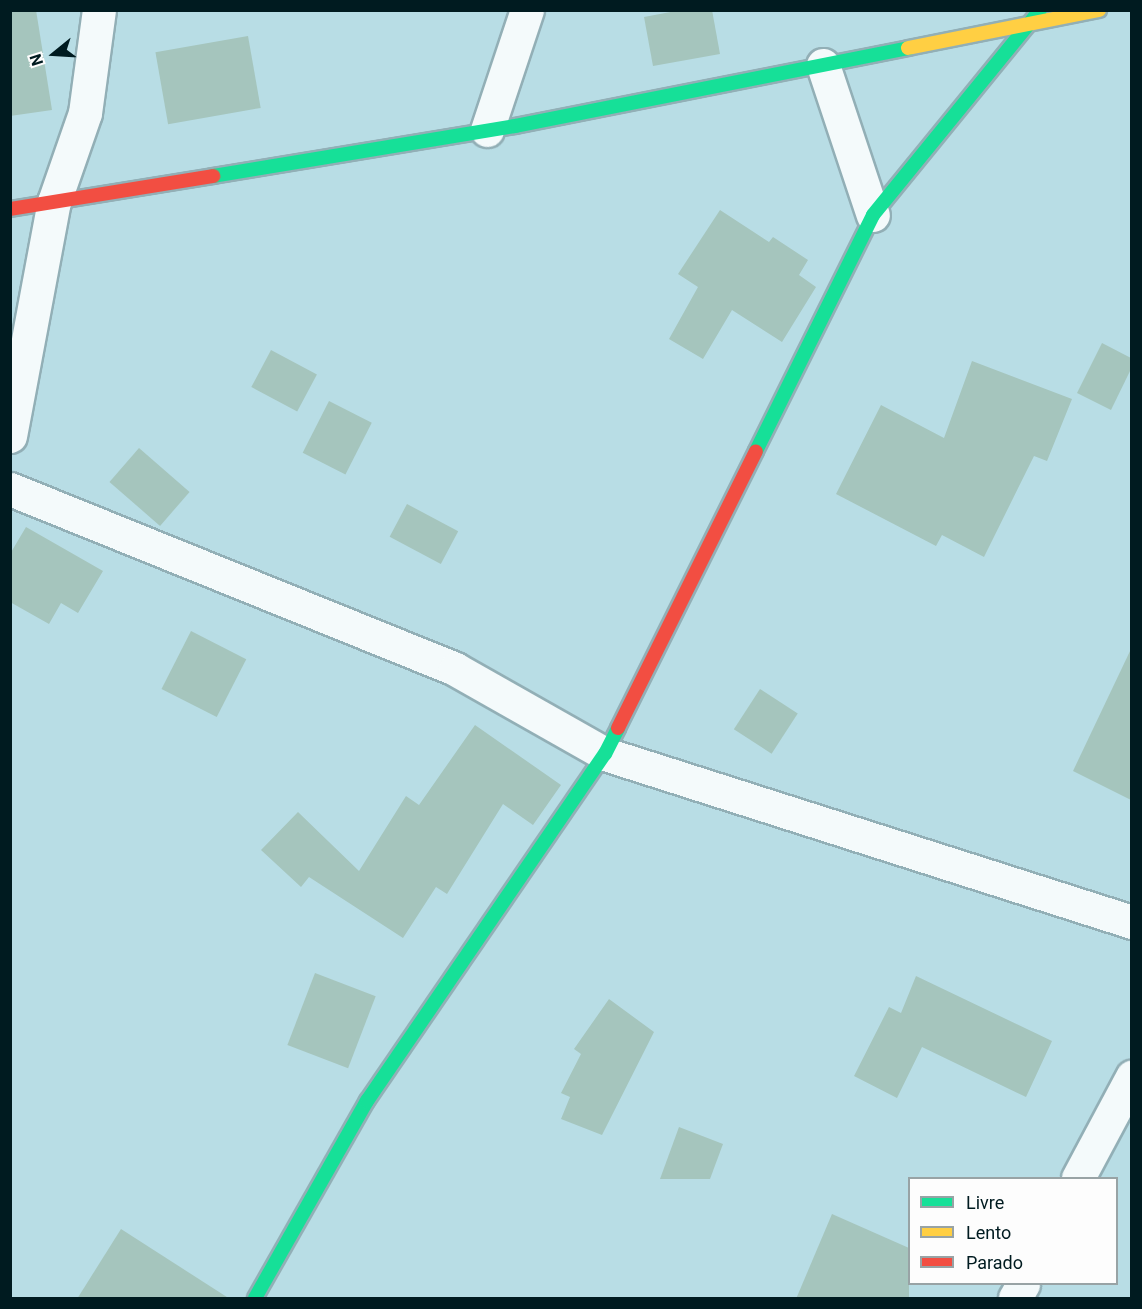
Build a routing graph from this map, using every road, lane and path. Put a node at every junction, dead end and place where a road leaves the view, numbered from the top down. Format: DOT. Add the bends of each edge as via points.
graph roads {
  1 [pos="99,10"];
  2 [pos="527,10"];
  3 [pos="1040,10"];
  4 [pos="1099,10"];
  5 [pos="1030,25"];
  6 [pos="823,65"];
  7 [pos="487,130"];
  8 [pos="54,202"];
  9 [pos="10,209"];
  10 [pos="873,215"];
  11 [pos="10,436"];
  12 [pos="10,489"];
  13 [pos="605,754"];
  14 [pos="1131,922"];
  15 [pos="1131,1077"];
  16 [pos="1079,1177"];
  17 [pos="1022,1285"];
  18 [pos="255,1299"];
  19 [pos="1015,1299"];
  1 -- 8 [label="street" via="85,112"];
  2 -- 7 [label="street"];
  3 -- 5 [label="street"];
  4 -- 5 [label="street"];
  5 -- 6 [label="street"];
  5 -- 10 [label="street"];
  6 -- 7 [label="street"];
  6 -- 10 [label="street"];
  7 -- 8 [label="street"];
  8 -- 9 [label="street"];
  8 -- 11 [label="street"];
  10 -- 13 [label="street"];
  12 -- 13 [label="street" via="455,669"];
  13 -- 14 [label="street"];
  13 -- 18 [label="street" via="367,1101"];
  15 -- 16 [label="street"];
  17 -- 19 [label="street"];
}
